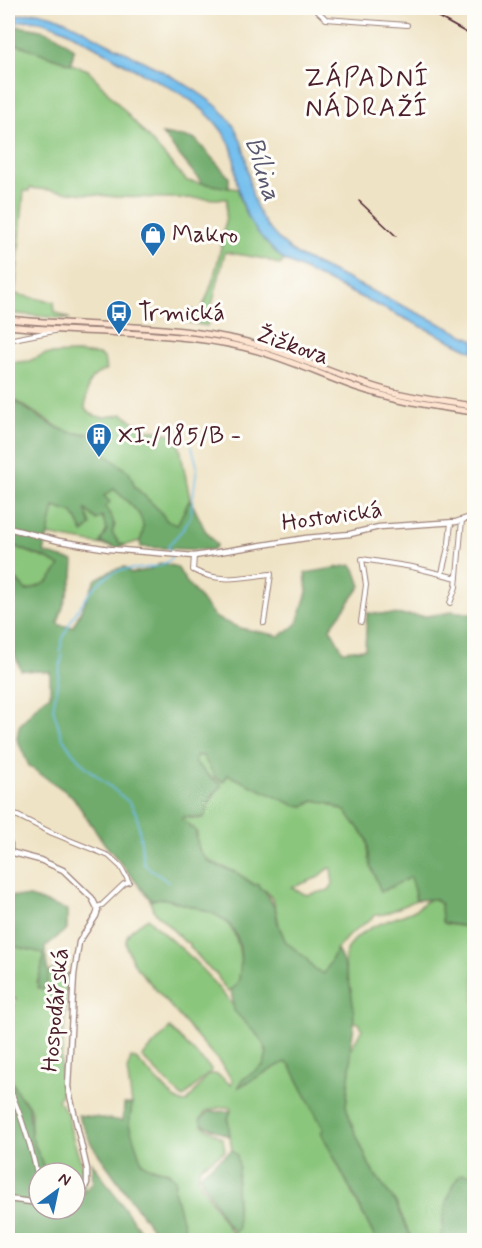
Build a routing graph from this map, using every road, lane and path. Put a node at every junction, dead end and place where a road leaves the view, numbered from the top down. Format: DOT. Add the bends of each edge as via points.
graph roads {
  1 [pos="314,8"];
  2 [pos="407,25"];
  3 [pos="8,319"];
  4 [pos="8,326"];
  5 [pos="60,330"];
  6 [pos="8,340"];
  7 [pos="474,406"];
  8 [pos="474,412"];
  9 [pos="474,516"];
  10 [pos="462,520"];
  11 [pos="451,522"];
  12 [pos="8,528"];
  13 [pos="194,556"];
  14 [pos="442,573"];
  15 [pos="457,578"];
  16 [pos="450,603"];
  17 [pos="361,622"];
  18 [pos="264,623"];
  19 [pos="8,819"];
  20 [pos="8,840"];
  21 [pos="9,853"];
  22 [pos="97,907"];
  23 [pos="8,1085"];
  24 [pos="33,1161"];
  25 [pos="85,1161"];
  26 [pos="8,1199"];
  27 [pos="27,1202"];
  1 -- 2 [label="street" via="326,19"];
  3 -- 7 [label="main road, Žižkova" via="209,334 248,342 384,390"];
  4 -- 5 [label="main road, Žižkova"];
  5 -- 6 [label="street, Žižkova"];
  5 -- 8 [label="main road, Žižkova" via="239,346 383,396"];
  9 -- 10 [label="street, Hostovická"];
  10 -- 11 [label="street, Hostovická"];
  10 -- 15 [label="street"];
  11 -- 13 [label="street, Hostovická" via="379,527"];
  11 -- 14 [label="street"];
  12 -- 13 [label="street" via="109,549"];
  13 -- 18 [label="street" via="194,570 214,578 272,574"];
  14 -- 15 [label="street"];
  14 -- 17 [label="street" via="362,559 366,585"];
  15 -- 16 [label="street"];
  19 -- 22 [label="street" via="18,816 109,856 121,867 129,882"];
  20 -- 21 [label="street"];
  21 -- 22 [label="street" via="63,870"];
  22 -- 25 [label="street, Hospodářská" via="76,955 67,1081"];
  23 -- 24 [label="street"];
  26 -- 27 [label="street"];
}
